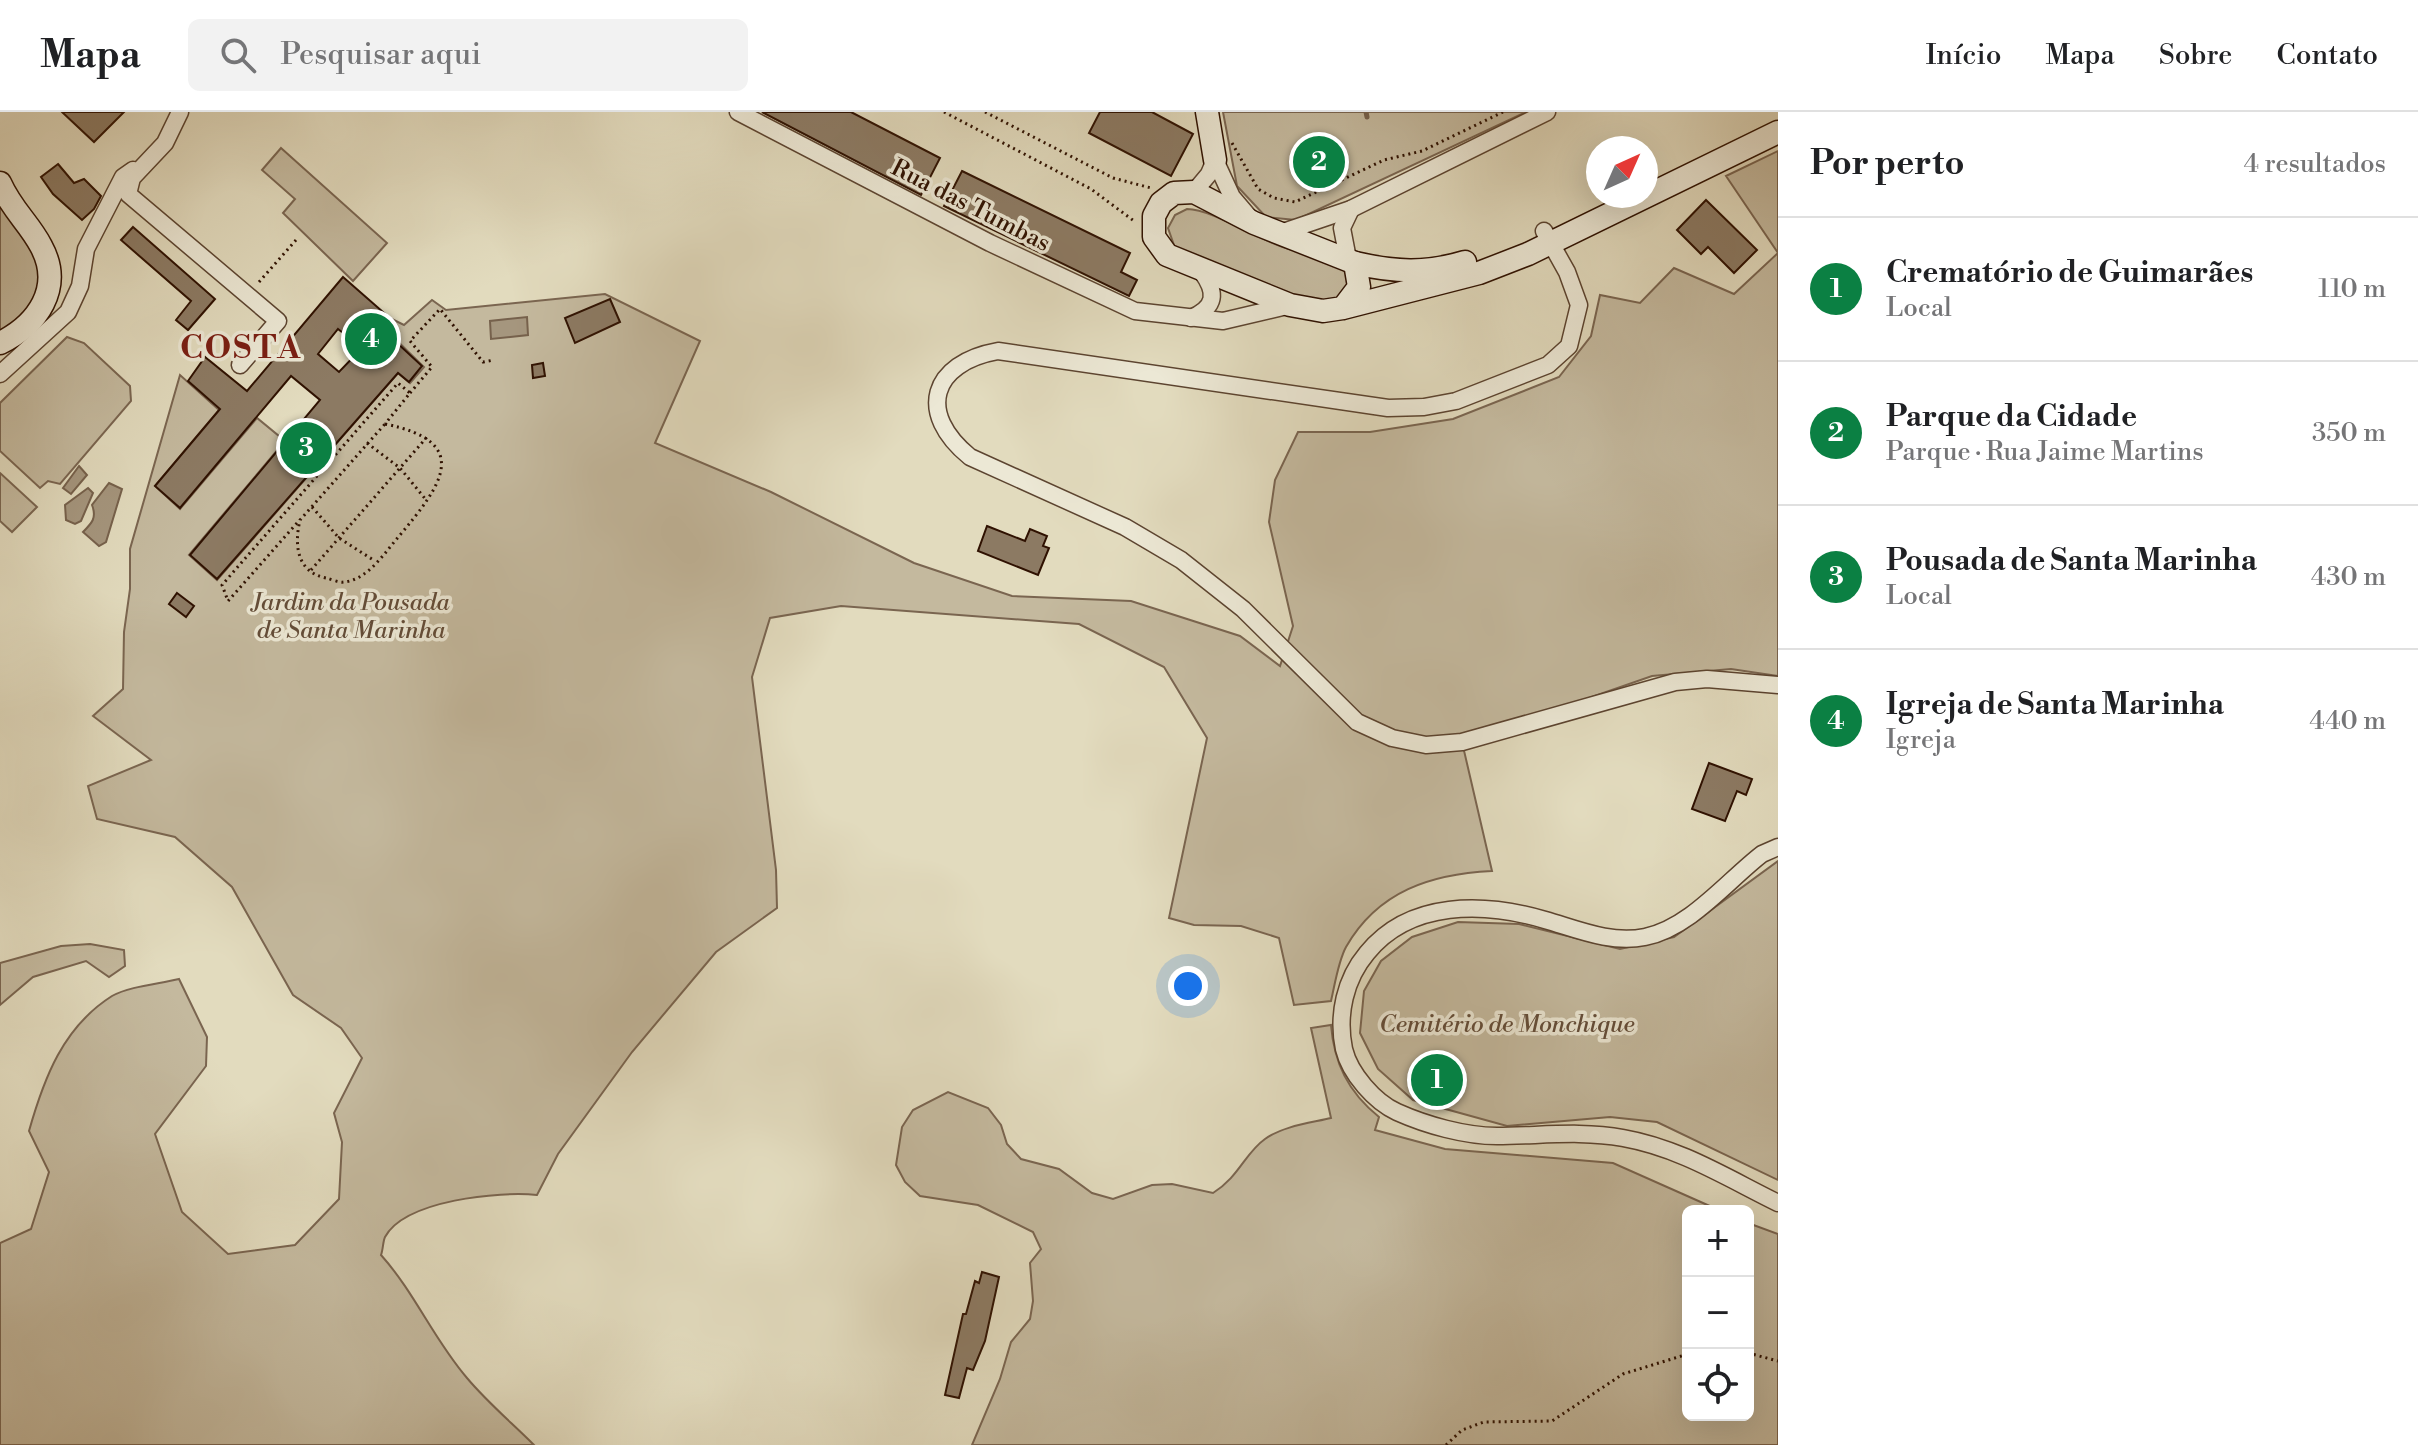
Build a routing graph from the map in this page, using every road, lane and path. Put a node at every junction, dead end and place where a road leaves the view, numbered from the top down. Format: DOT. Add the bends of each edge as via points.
graph roads {
  1 [pos="180,112"];
  2 [pos="738,112"];
  3 [pos="944,112"];
  4 [pos="985,112"];
  5 [pos="1207,112"];
  6 [pos="1503,112"];
  7 [pos="1547,112"];
  8 [pos="1778,117"];
  9 [pos="1778,132"];
  10 [pos="1229,134"];
  11 [pos="151,158"];
  12 [pos="1215,160"];
  13 [pos="1658,175"];
  14 [pos="0,183"];
  15 [pos="1184,193"];
  16 [pos="1596,208"];
  17 [pos="1351,209"];
  18 [pos="1254,223"];
  19 [pos="1280,233"];
  20 [pos="1548,237"];
  21 [pos="296,240"];
  22 [pos="1159,247"];
  23 [pos="1352,261"];
  24 [pos="1202,272"];
  25 [pos="263,278"];
  26 [pos="1290,305"];
  27 [pos="1343,308"];
  28 [pos="1190,318"];
  29 [pos="0,343"];
  30 [pos="494,360"];
  31 [pos="240,365"];
  32 [pos="0,374"];
  33 [pos="410,393"];
  34 [pos="385,424"];
  35 [pos="427,437"];
  36 [pos="367,443"];
  37 [pos="400,468"];
  38 [pos="428,502"];
  39 [pos="312,507"];
  40 [pos="300,520"];
  41 [pos="339,538"];
  42 [pos="376,562"];
  43 [pos="310,571"];
  44 [pos="1778,685"];
  45 [pos="1778,847"];
  46 [pos="1778,1203"];
  47 [pos="1754,1355"];
  48 [pos="1682,1356"];
  49 [pos="1778,1361"];
  50 [pos="1446,1445"];
  1 -- 11 [label="street"];
  2 -- 28 [label="street, Rua das Tumbas" via="1109,300 1135,311"];
  3 -- 22 [label="path" via="1100,194"];
  4 -- 15 [label="path" via="1121,181"];
  5 -- 12 [label="street"];
  6 -- 10 [label="path" via="1295,202 1258,189"];
  7 -- 17 [label="street"];
  8 -- 13 [label="street"];
  9 -- 20 [label="street"];
  11 -- 31 [label="street" via="132,178 128,194 278,321"];
  11 -- 32 [label="street" via="123,177 86,249 80,286 68,312"];
  12 -- 15 [label="street" via="1209,174"];
  12 -- 18 [label="street" via="1232,197"];
  14 -- 29 [label="street" via="11,208 42,247 48,273 45,305 24,331"];
  15 -- 18 [label="street"];
  15 -- 22 [label="street" via="1161,203 1154,216"];
  16 -- 20 [label="street"];
  17 -- 19 [label="street"];
  17 -- 23 [label="street" via="1342,228"];
  18 -- 19 [label="street"];
  19 -- 23 [label="street"];
  20 -- 23 [label="street" via="1423,271 1392,272"];
  20 -- 27 [label="street" via="1479,273"];
  20 -- 44 [label="street" via="1579,305 1569,346 1548,365 1456,401 1388,408 998,351 974,355 951,369 939,389 940,422 952,443 970,457 1087,508 1181,560 1243,609 1357,722 1392,738 1426,745 1462,742 1675,682"];
  21 -- 25 [label="path"];
  22 -- 24 [label="street"];
  23 -- 27 [label="street" via="1359,287"];
  24 -- 26 [label="street"];
  24 -- 28 [label="street" via="1213,287 1213,301 1207,311"];
  26 -- 27 [label="street" via="1323,311"];
  26 -- 28 [label="street, Rua das Tumbas" via="1223,321"];
  30 -- 33 [label="path" via="483,362 440,309 410,341 432,367"];
  33 -- 34 [label="path"];
  33 -- 40 [label="path" via="398,383 377,407 222,585 228,601"];
  34 -- 35 [label="path" via="418,430"];
  34 -- 36 [label="path"];
  35 -- 37 [label="path"];
  35 -- 38 [label="path" via="438,453 442,475"];
  36 -- 37 [label="path"];
  36 -- 39 [label="path"];
  37 -- 38 [label="path"];
  37 -- 41 [label="path"];
  38 -- 42 [label="path"];
  39 -- 40 [label="path"];
  39 -- 41 [label="path"];
  40 -- 43 [label="path" via="299,558"];
  41 -- 42 [label="path"];
  41 -- 43 [label="path"];
  42 -- 43 [label="path" via="344,582"];
  45 -- 46 [label="street" via="1762,854 1672,927 1645,937 1612,938 1499,909 1433,911 1405,921 1379,937 1354,969 1342,1005 1344,1051 1364,1087 1395,1111 1493,1137 1586,1134 1661,1145"];
  47 -- 49 [label="path"];
  48 -- 50 [label="path" via="1623,1374 1552,1421 1484,1422 1462,1430"];
}
